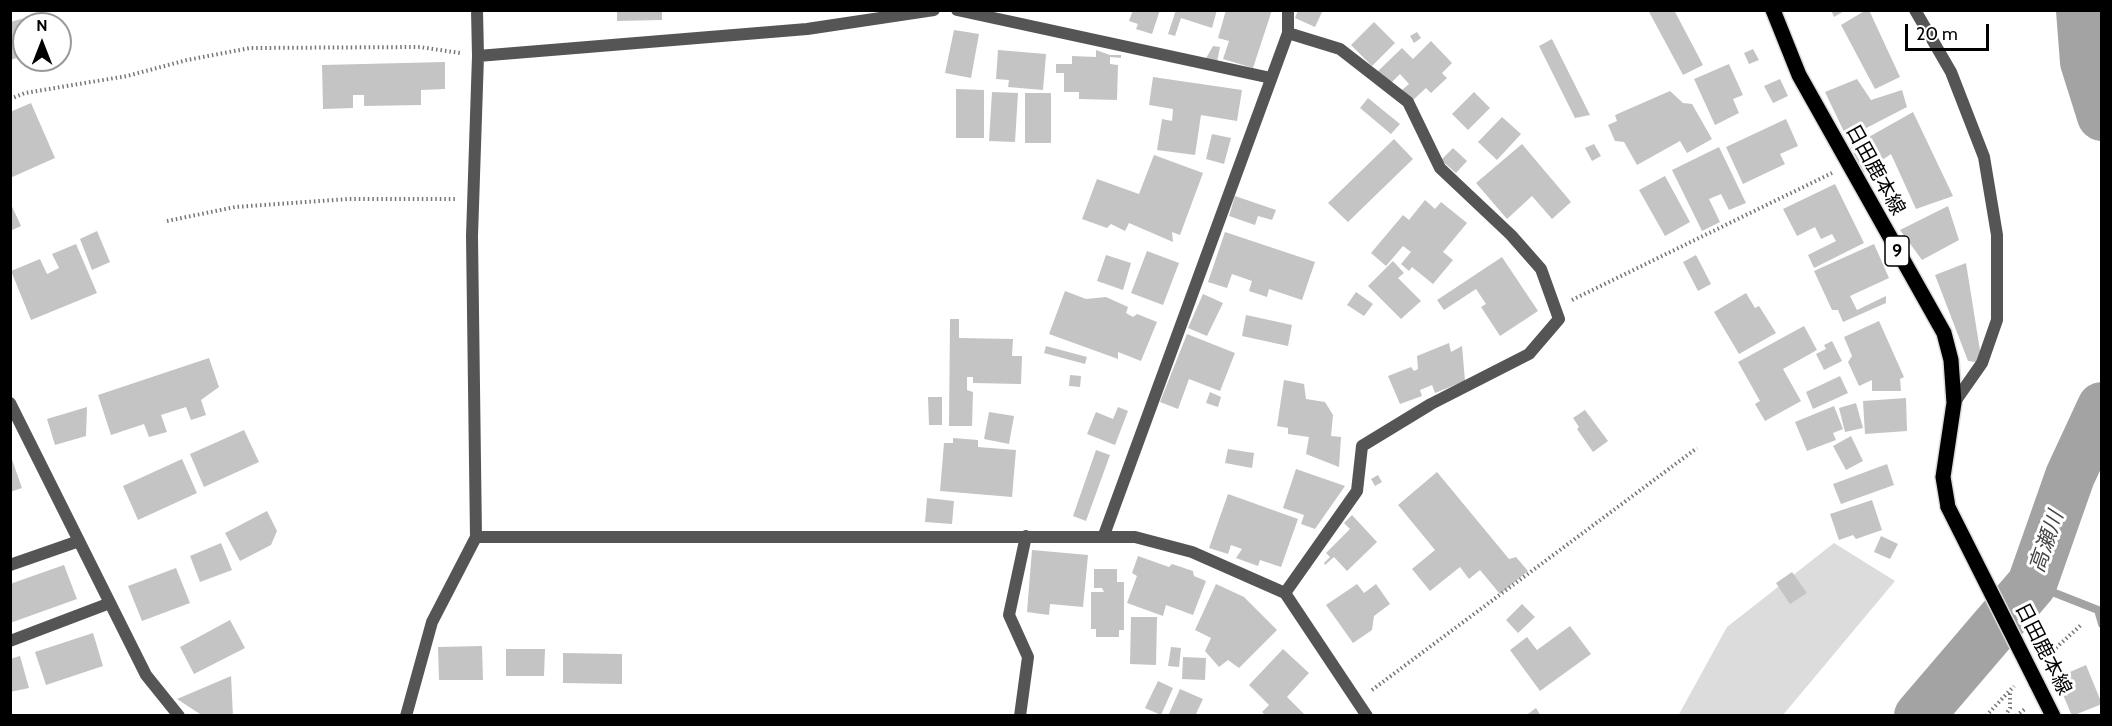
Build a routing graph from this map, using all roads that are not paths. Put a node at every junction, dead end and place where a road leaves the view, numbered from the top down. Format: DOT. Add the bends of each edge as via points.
graph roads {
  1 [pos="477,10"];
  2 [pos="934,10"];
  3 [pos="957,10"];
  4 [pos="1288,10"];
  5 [pos="1773,10"];
  6 [pos="1915,10"];
  7 [pos="1288,33"];
  8 [pos="478,56"];
  9 [pos="1271,78"];
  10 [pos="10,403"];
  11 [pos="1954,403"];
  12 [pos="1104,535"];
  13 [pos="1026,536"];
  14 [pos="476,537"];
  15 [pos="79,541"];
  16 [pos="10,565"];
  17 [pos="1285,593"];
  18 [pos="110,603"];
  19 [pos="10,641"];
  20 [pos="179,716"];
  21 [pos="406,716"];
  22 [pos="1020,716"];
  23 [pos="1366,716"];
  24 [pos="2054,716"];
  1 -- 8 [label="street"];
  2 -- 8 [label="street" via="807,29"];
  3 -- 9 [label="street"];
  4 -- 7 [label="street"];
  5 -- 11 [label="main road, 日田鹿本線 / 9" via="1799,75 1944,333 1952,360"];
  6 -- 11 [label="street" via="1951,72 1984,158 1997,235 1997,320 1982,363"];
  7 -- 9 [label="street"];
  7 -- 17 [label="street" via="1340,49 1408,102 1440,168 1541,269 1558,319 1529,354 1431,404 1362,446 1357,491"];
  8 -- 14 [label="street" via="473,199"];
  9 -- 12 [label="street"];
  10 -- 15 [label="street"];
  11 -- 24 [label="main road, 日田鹿本線 / 9, bridge" via="1943,477 1948,507"];
  12 -- 13 [label="street"];
  12 -- 17 [label="street" via="1135,537 1192,552"];
  13 -- 14 [label="street"];
  13 -- 22 [label="street" via="1009,615 1028,657"];
  14 -- 21 [label="street" via="432,622"];
  15 -- 16 [label="street"];
  15 -- 18 [label="street"];
  17 -- 23 [label="street"];
  18 -- 19 [label="street"];
  18 -- 20 [label="street" via="146,675"];
}
